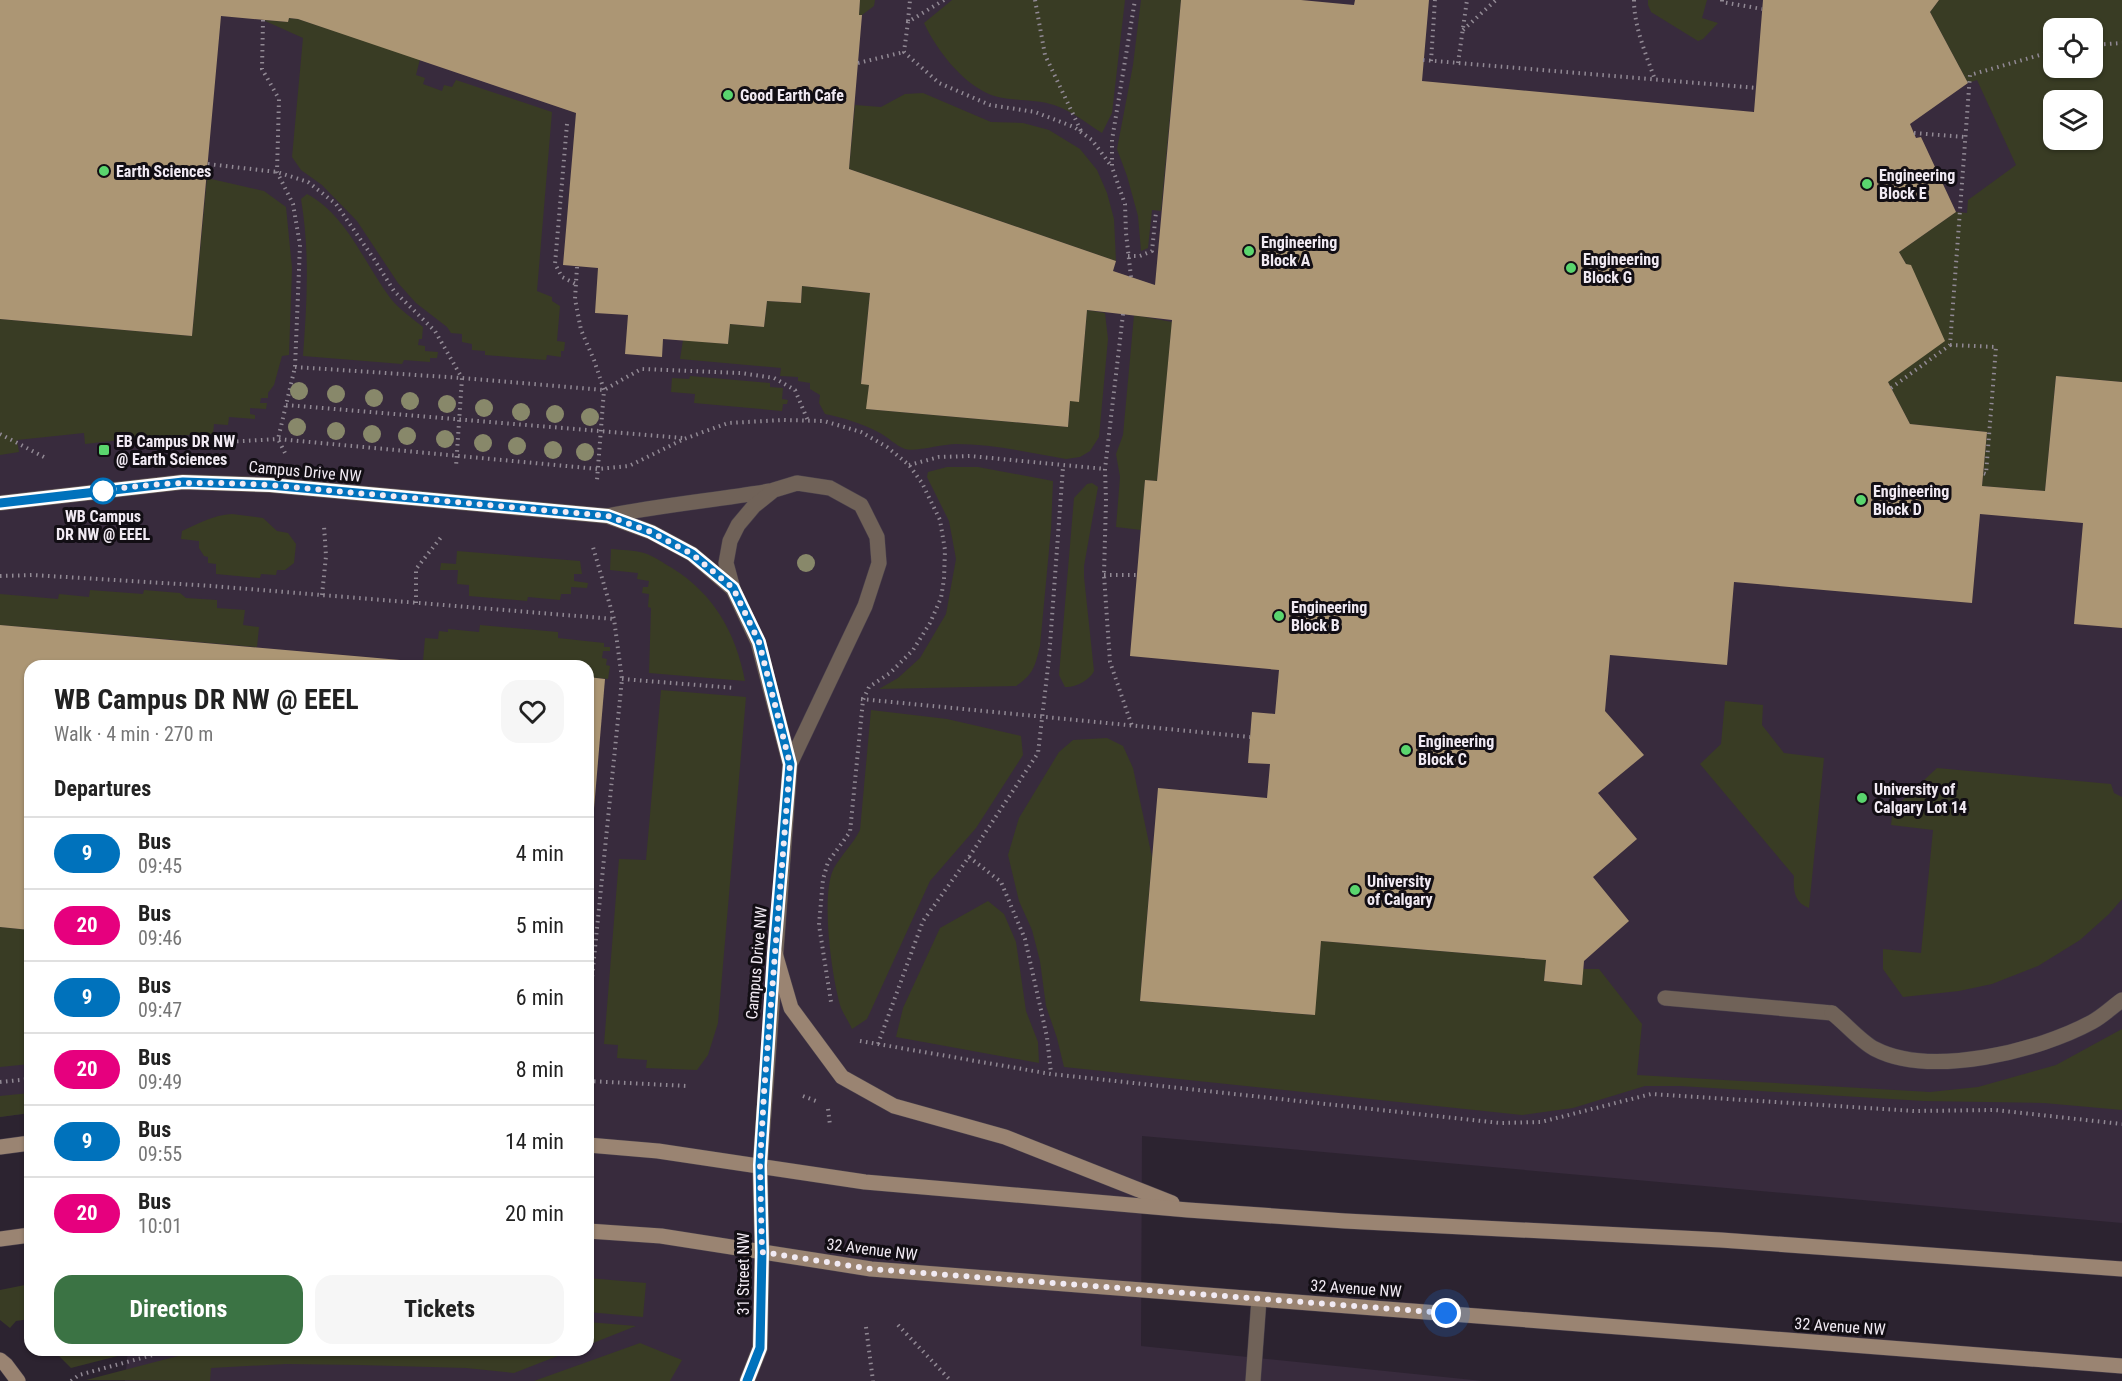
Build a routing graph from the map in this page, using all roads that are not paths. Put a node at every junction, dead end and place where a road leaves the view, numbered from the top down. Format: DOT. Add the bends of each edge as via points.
graph roads {
  1 [pos="774,490"];
  2 [pos="0,503"];
  3 [pos="601,516"];
  4 [pos="733,588"];
  5 [pos="790,764"];
  6 [pos="774,953"];
  7 [pos="1665,998"];
  8 [pos="2122,1000"];
  9 [pos="24,1144"];
  10 [pos="594,1146"];
  11 [pos="0,1147"];
  12 [pos="760,1165"];
  13 [pos="1188,1210"];
  14 [pos="594,1232"];
  15 [pos="24,1236"];
  16 [pos="0,1239"];
  17 [pos="762,1252"];
  18 [pos="2122,1269"];
  19 [pos="1259,1299"];
  20 [pos="0,1360"];
  21 [pos="2122,1366"];
  22 [pos="18,1381"];
  23 [pos="747,1381"];
  24 [pos="1253,1381"];
  1 -- 3 [label="street, Campus Drive NW"];
  1 -- 4 [label="street" via="753,506 730,541 726,563"];
  1 -- 5 [label="street, Campus Drive NW" via="797,483 830,488 861,505 878,545 879,563 865,606"];
  2 -- 3 [label="street, Campus Drive NW" via="183,482 270,485"];
  3 -- 4 [label="street, Campus Drive NW" via="651,532 692,554"];
  4 -- 5 [label="street" via="759,642"];
  5 -- 6 [label="street, Campus Drive NW"];
  6 -- 12 [label="street, Campus Drive NW"];
  6 -- 13 [label="main road" via="791,1008 842,1077 894,1106 1005,1137"];
  7 -- 8 [label="street" via="1832,1013 1874,1048 1909,1061 1965,1061 2030,1048 2092,1022"];
  9 -- 11 [label="main road"];
  10 -- 12 [label="main road"];
  12 -- 13 [label="main road" via="865,1182"];
  12 -- 17 [label="street, 31 Street NW"];
  13 -- 18 [label="main road" via="1733,1241"];
  14 -- 17 [label="main road, 32 Avenue NW" via="661,1236"];
  15 -- 16 [label="main road"];
  17 -- 19 [label="main road, 32 Avenue NW" via="871,1269"];
  17 -- 23 [label="street, 31 Street NW" via="760,1348"];
  19 -- 21 [label="main road, 32 Avenue NW"];
  19 -- 24 [label="street"];
  20 -- 22 [label="main road"];
}
